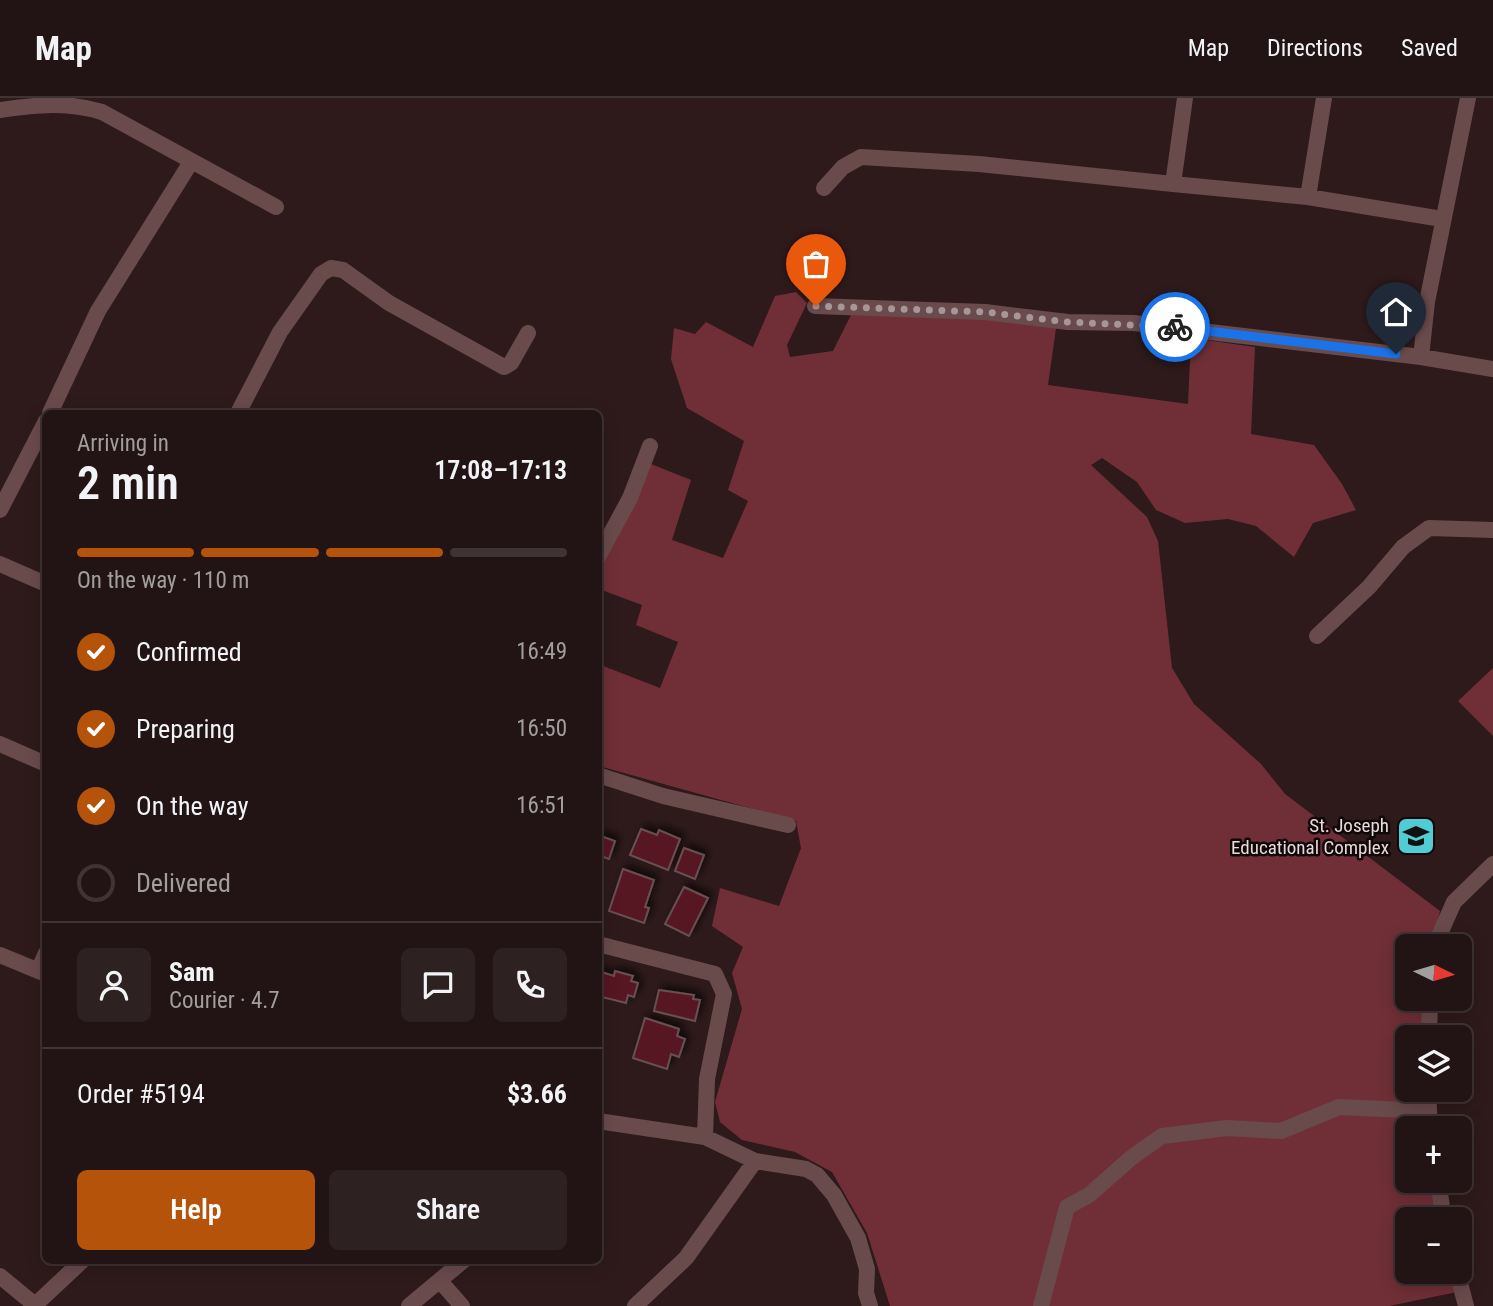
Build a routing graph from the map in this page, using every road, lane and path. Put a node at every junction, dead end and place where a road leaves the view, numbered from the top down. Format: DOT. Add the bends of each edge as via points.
graph roads {
  1 [pos="1185,98"];
  2 [pos="1324,98"];
  3 [pos="1468,98"];
  4 [pos="77,101"];
  5 [pos="0,110"];
  6 [pos="191,162"];
  7 [pos="1173,184"];
  8 [pos="824,188"];
  9 [pos="1308,197"];
  10 [pos="276,207"];
  11 [pos="1442,219"];
  12 [pos="816,306"];
  13 [pos="528,333"];
  14 [pos="1421,357"];
  15 [pos="1493,369"];
  16 [pos="51,410"];
  17 [pos="240,410"];
  18 [pos="42,429"];
  19 [pos="650,446"];
  20 [pos="0,510"];
  21 [pos="1493,530"];
  22 [pos="602,550"];
  23 [pos="0,564"];
  24 [pos="42,582"];
  25 [pos="1317,636"];
  26 [pos="0,744"];
  27 [pos="42,762"];
  28 [pos="602,776"];
  29 [pos="788,825"];
  30 [pos="1493,864"];
  31 [pos="1440,934"];
  32 [pos="602,945"];
  33 [pos="0,954"];
  34 [pos="42,972"];
  35 [pos="1427,1102"];
  36 [pos="1427,1111"];
  37 [pos="1428,1116"];
  38 [pos="602,1122"];
  39 [pos="705,1137"];
  40 [pos="755,1161"];
  41 [pos="79,1264"];
  42 [pos="459,1264"];
  43 [pos="0,1276"];
  44 [pos="440,1281"];
  45 [pos="1460,1284"];
  46 [pos="35,1306"];
  47 [pos="409,1306"];
  48 [pos="462,1306"];
  49 [pos="635,1306"];
  50 [pos="870,1306"];
  51 [pos="1041,1306"];
  52 [pos="1466,1306"];
  1 -- 7 [label="street"];
  2 -- 9 [label="street"];
  3 -- 11 [label="street"];
  4 -- 5 [label="street"];
  4 -- 6 [label="street"];
  6 -- 10 [label="street"];
  6 -- 16 [label="street" via="98,310"];
  7 -- 8 [label="street" via="979,164 861,158 843,167"];
  7 -- 9 [label="street"];
  9 -- 11 [label="street"];
  11 -- 14 [label="street"];
  12 -- 14 [label="street" via="1134,323"];
  13 -- 17 [label="street" via="511,363 504,366 389,303 343,270 331,268 321,274 280,332"];
  14 -- 15 [label="street"];
  18 -- 20 [label="street"];
  19 -- 22 [label="street" via="630,498"];
  21 -- 25 [label="street" via="1429,528 1403,547"];
  23 -- 24 [label="street"];
  26 -- 27 [label="street"];
  28 -- 29 [label="street" via="663,796"];
  30 -- 31 [label="street" via="1454,902"];
  32 -- 39 [label="street" via="715,974 720,982 724,994 707,1079"];
  33 -- 34 [label="street"];
  35 -- 36 [label="street"];
  36 -- 37 [label="street"];
  36 -- 51 [label="street" via="1339,1107 1281,1132 1227,1128 1162,1136 1089,1195 1067,1207"];
  38 -- 39 [label="street"];
  39 -- 40 [label="street"];
  40 -- 49 [label="street" via="686,1258"];
  40 -- 50 [label="street" via="806,1169 834,1195 858,1238"];
  41 -- 46 [label="street"];
  42 -- 44 [label="street"];
  43 -- 46 [label="street"];
  44 -- 47 [label="street"];
  44 -- 48 [label="street"];
  45 -- 52 [label="street"];
}
